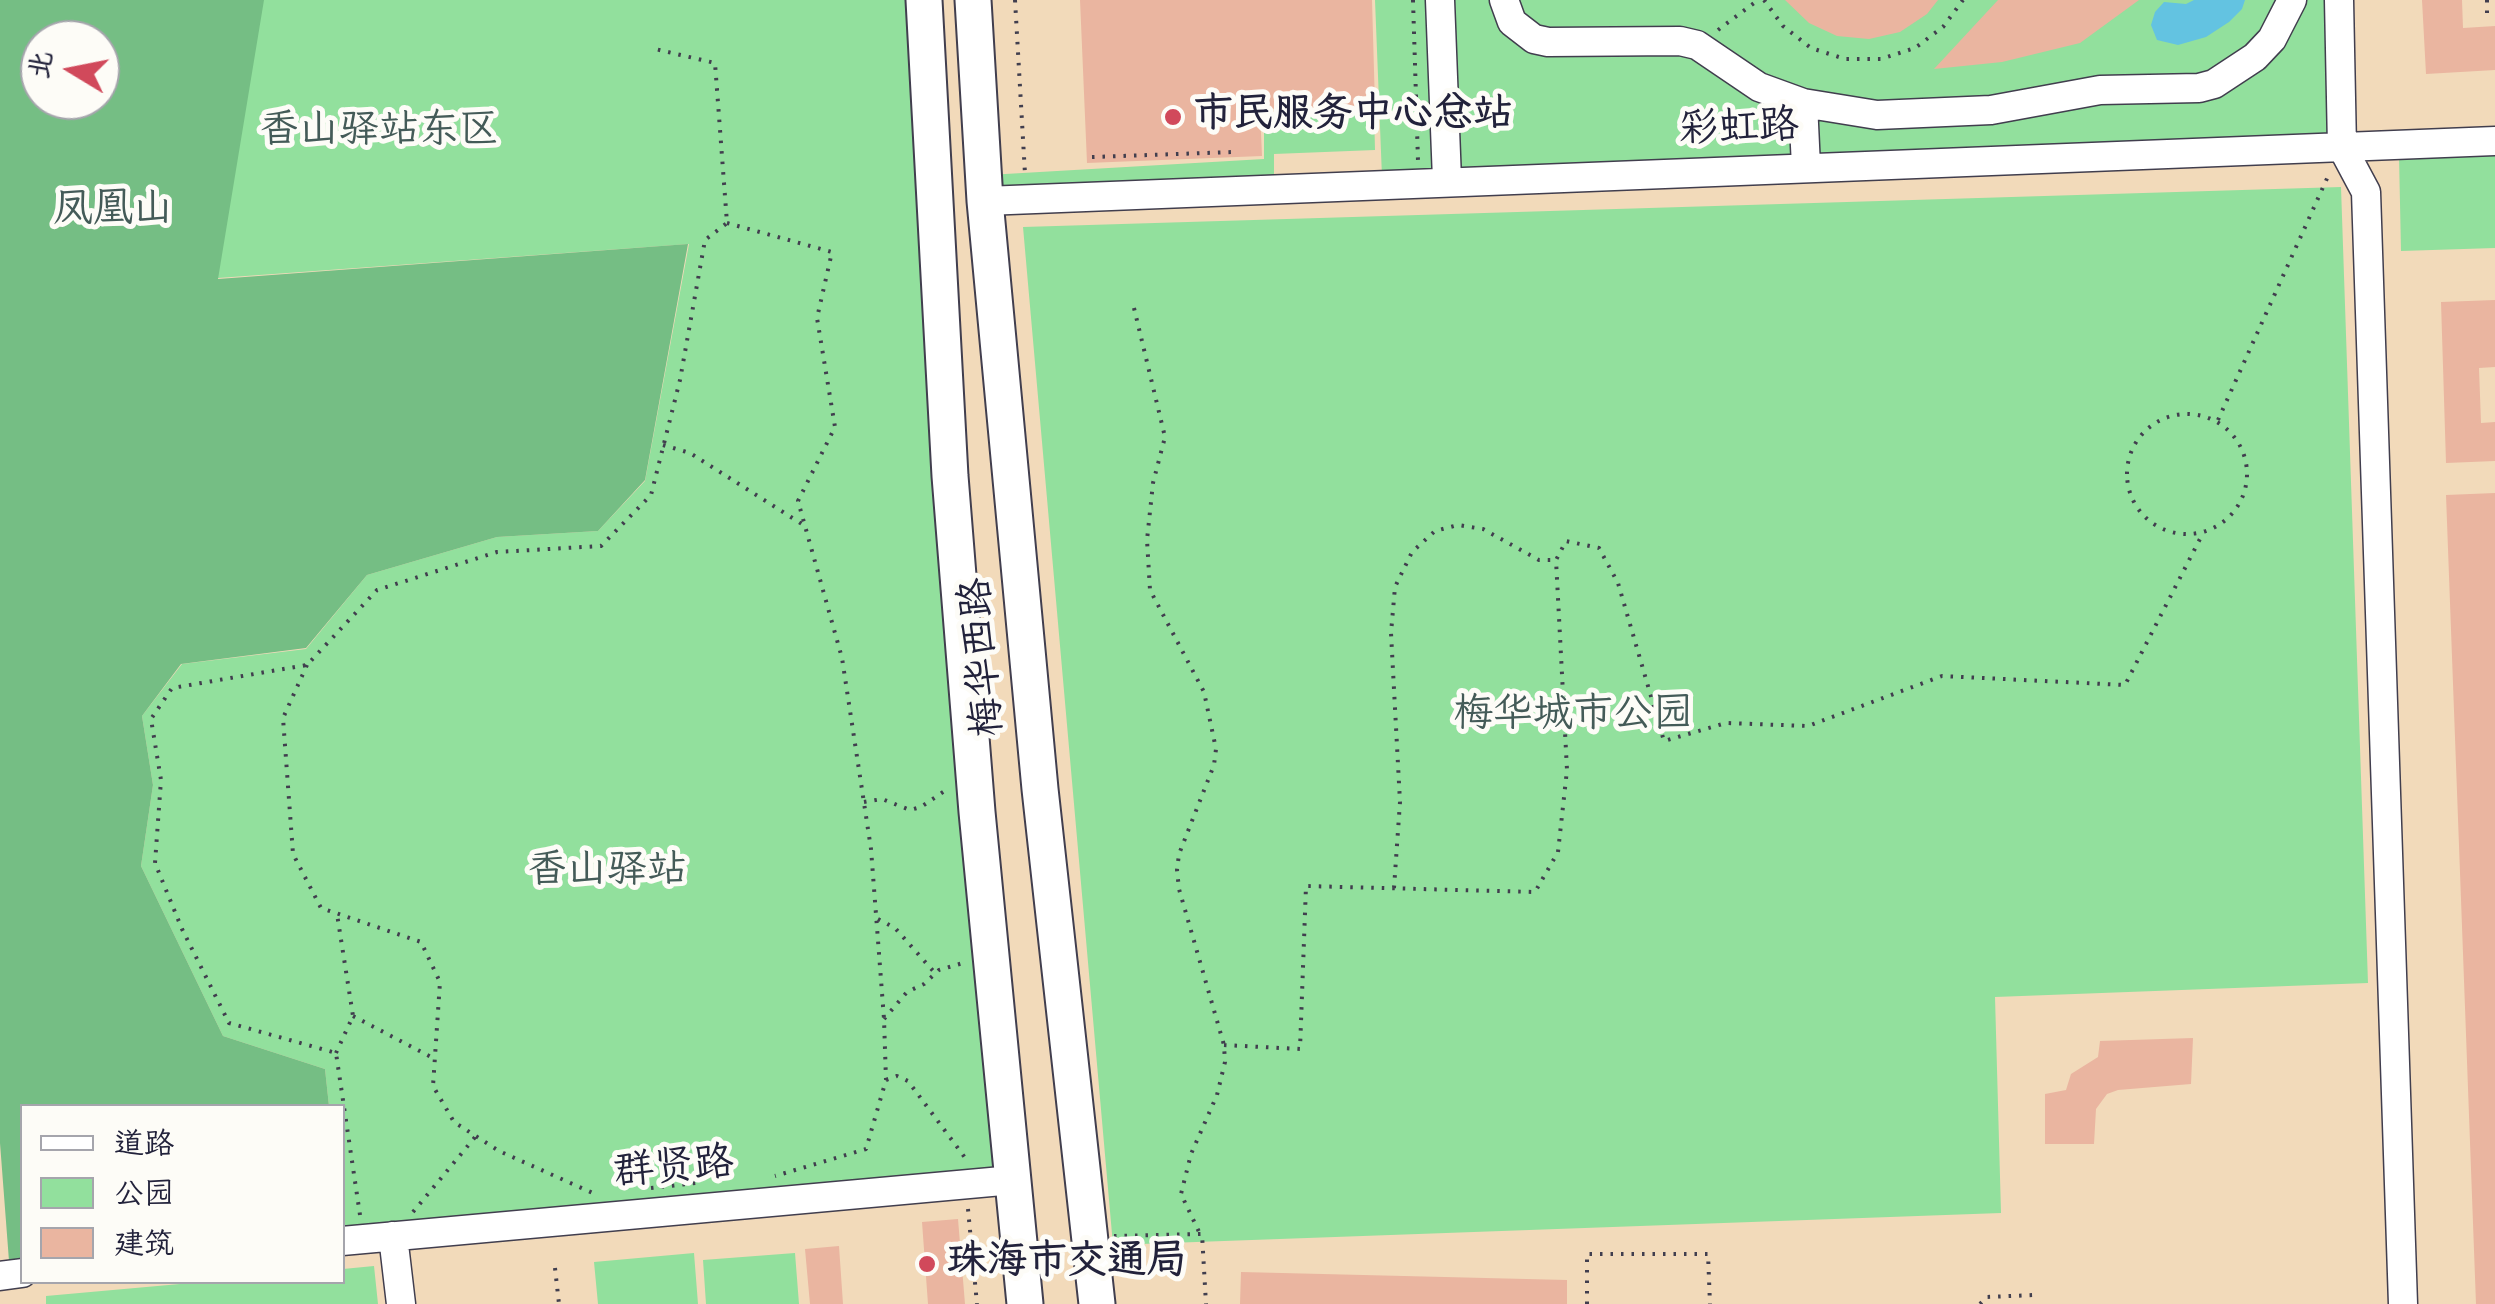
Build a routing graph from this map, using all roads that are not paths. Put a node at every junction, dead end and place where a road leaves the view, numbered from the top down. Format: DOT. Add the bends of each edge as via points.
graph roads {
  1 [pos="924,0"];
  2 [pos="973,0"];
  3 [pos="1440,0"];
  4 [pos="1504,0"];
  5 [pos="2292,0"];
  6 [pos="2339,0"];
  7 [pos="1803,103"];
  8 [pos="2495,141"];
  9 [pos="2342,147"];
  10 [pos="1806,168"];
  11 [pos="1433,181"];
  12 [pos="985,201"];
  13 [pos="987,1182"];
  14 [pos="393,1236"];
  15 [pos="345,1241"];
  16 [pos="400,1304"];
  17 [pos="1025,1304"];
  18 [pos="1097,1304"];
  19 [pos="2403,1304"];
  1 -- 13 [label="main road, 梅华西路" via="950,476 992,960"];
  2 -- 12 [label="main road, 梅华西路"];
  3 -- 11 [label="street"];
  4 -- 7 [label="street" via="1522,32 1548,42 1680,40 1758,87"];
  5 -- 7 [label="street" via="2255,57 2199,88 2100,90 1991,110 1876,115"];
  6 -- 9 [label="street"];
  7 -- 10 [label="street"];
  8 -- 9 [label="street, 彩虹路"];
  9 -- 10 [label="street, 彩虹路"];
  9 -- 19 [label="street" via="2366,192"];
  10 -- 11 [label="street, 彩虹路"];
  11 -- 12 [label="street, 彩虹路"];
  12 -- 18 [label="main road, 梅华西路"];
  13 -- 14 [label="street, 群贤路"];
  13 -- 17 [label="main road, 梅华西路"];
  14 -- 15 [label="street, 群贤路"];
  14 -- 16 [label="street"];
}
